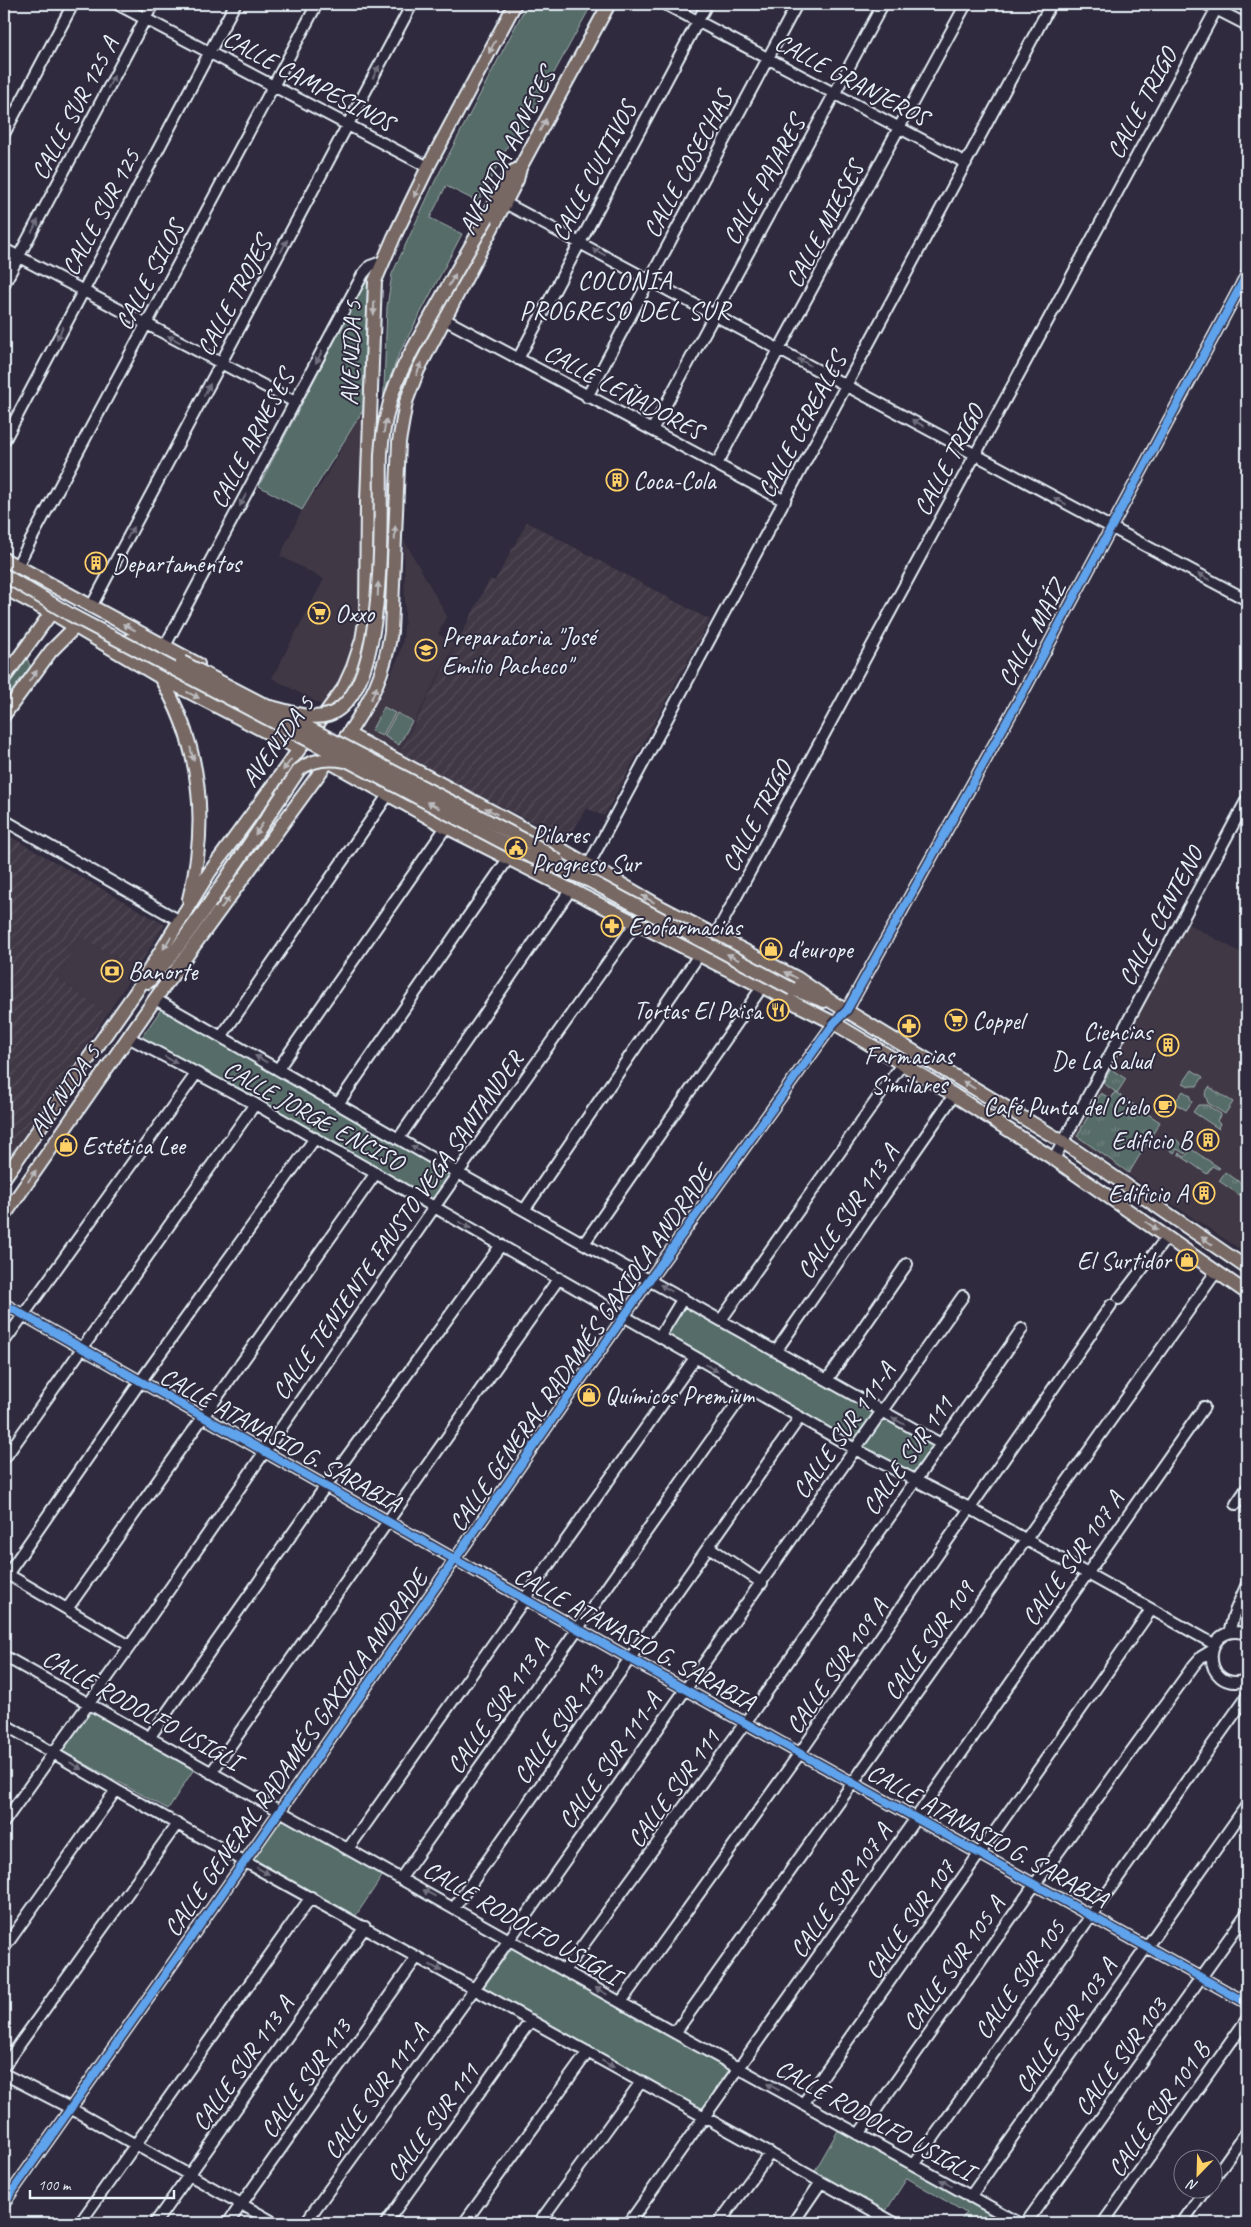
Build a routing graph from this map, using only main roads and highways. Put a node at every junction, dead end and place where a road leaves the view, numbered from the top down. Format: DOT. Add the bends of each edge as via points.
graph roads {
  1 [pos="515,4"];
  2 [pos="609,4"];
  3 [pos="520,168"];
  4 [pos="400,432"];
  5 [pos="4,559"];
  6 [pos="4,575"];
  7 [pos="4,588"];
  8 [pos="51,613"];
  9 [pos="75,627"];
  10 [pos="34,639"];
  11 [pos="51,651"];
  12 [pos="160,677"];
  13 [pos="4,678"];
  14 [pos="249,692"];
  15 [pos="265,706"];
  16 [pos="4,715"];
  17 [pos="237,718"];
  18 [pos="316,725"];
  19 [pos="348,734"];
  20 [pos="299,749"];
  21 [pos="388,756"];
  22 [pos="328,761"];
  23 [pos="360,766"];
  24 [pos="375,787"];
  25 [pos="594,901"];
  26 [pos="181,920"];
  27 [pos="135,993"];
  28 [pos="832,1002"];
  29 [pos="1026,1120"];
  30 [pos="1016,1135"];
  31 [pos="1103,1168"];
  32 [pos="4,1178"];
  33 [pos="1092,1184"];
  34 [pos="4,1216"];
  35 [pos="1247,1268"];
  36 [pos="1247,1293"];
  1 -- 18 [label="main road, AVENIDA 5, one-way" via="428,167 375,281 366,616 362,640 343,689"];
  3 -- 2 [label="main road, AVENIDA ARNESES, one-way"];
  4 -- 3 [label="main road, AVENIDA ARNESES, one-way" via="406,402 418,370 519,178"];
  15 -- 3 [label="main road, one-way, bridge" via="309,716 326,716 342,706 359,680 377,613 381,453 388,406 408,359 510,173"];
  19 -- 4 [label="main road, AVENIDA 5, one-way" via="372,698 388,654"];
  14 -- 5 [label="main road, one-way"];
  6 -- 23 [label="main road, bridge" via="71,615"];
  7 -- 8 [label="main road"];
  8 -- 9 [label="main road"];
  8 -- 10 [label="main road"];
  9 -- 11 [label="main road"];
  9 -- 12 [label="main road"];
  9 -- 15 [label="main road, bridge" via="94,624 182,662"];
  10 -- 11 [label="main road"];
  10 -- 13 [label="main road"];
  16 -- 11 [label="main road, one-way"];
  12 -- 17 [label="main road, one-way"];
  12 -- 26 [label="main road, one-way" via="187,736 200,801 197,861"];
  14 -- 17 [label="main road" via="252,708"];
  14 -- 18 [label="main road"];
  15 -- 25 [label="main road, bridge" via="536,846 558,861"];
  17 -- 20 [label="main road"];
  18 -- 20 [label="main road, AVENIDA 5"];
  19 -- 21 [label="main road"];
  19 -- 22 [label="main road, AVENIDA 5"];
  20 -- 26 [label="main road, AVENIDA 5, one-way" via="209,873"];
  21 -- 24 [label="main road" via="374,765 370,773"];
  28 -- 21 [label="main road, one-way" via="796,978"];
  22 -- 24 [label="main road"];
  34 -- 22 [label="main road, AVENIDA 5, one-way" via="155,999"];
  23 -- 27 [label="main road, one-way, bridge" via="326,760 308,764 299,770 162,968"];
  28 -- 23 [label="main road, one-way, bridge" via="792,989 590,881 525,854"];
  24 -- 25 [label="main road"];
  25 -- 30 [label="main road" via="834,1024"];
  26 -- 27 [label="main road, AVENIDA 5, one-way"];
  27 -- 32 [label="main road, AVENIDA 5"];
  29 -- 28 [label="main road, one-way"];
  29 -- 30 [label="main road"];
  29 -- 31 [label="main road"];
  30 -- 33 [label="main road"];
  31 -- 33 [label="main road"];
  35 -- 31 [label="main road, one-way"];
  33 -- 36 [label="main road, one-way"];
}
